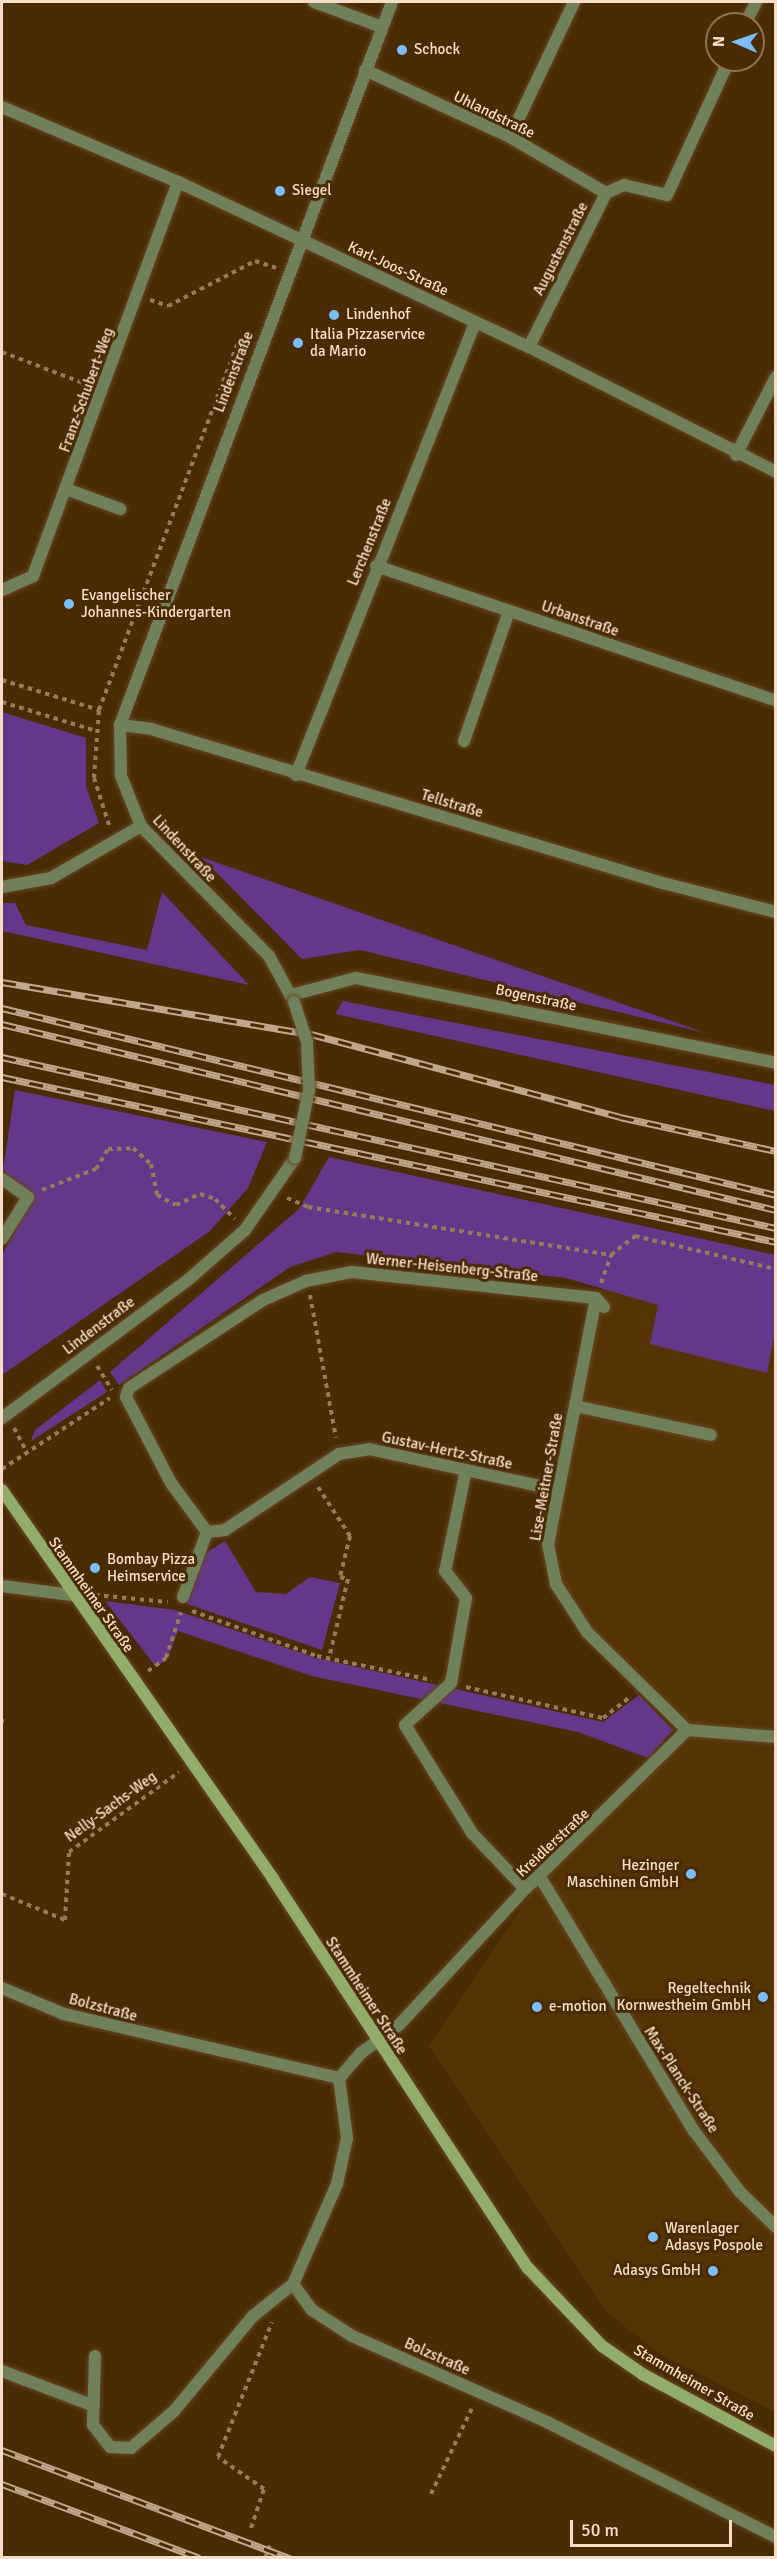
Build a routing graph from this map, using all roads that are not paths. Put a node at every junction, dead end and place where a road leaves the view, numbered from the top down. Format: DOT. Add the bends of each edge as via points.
graph roads {
  1 [pos="314,2"];
  2 [pos="392,2"];
  3 [pos="574,2"];
  4 [pos="382,27"];
  5 [pos="365,70"];
  6 [pos="723,72"];
  7 [pos="2,107"];
  8 [pos="510,137"];
  9 [pos="178,182"];
  10 [pos="606,193"];
  11 [pos="300,239"];
  12 [pos="475,322"];
  13 [pos="529,346"];
  14 [pos="776,377"];
  15 [pos="736,455"];
  16 [pos="776,472"];
  17 [pos="66,489"];
  18 [pos="120,509"];
  19 [pos="376,566"];
  20 [pos="2,590"];
  21 [pos="509,611"];
  22 [pos="776,701"];
  23 [pos="120,725"];
  24 [pos="464,741"];
  25 [pos="296,775"];
  26 [pos="141,826"];
  27 [pos="2,887"];
  28 [pos="776,912"];
  29 [pos="292,998"];
  30 [pos="776,1063"];
  31 [pos="2,1179"];
  32 [pos="2,1239"];
  33 [pos="600,1302"];
  34 [pos="575,1406"];
  35 [pos="4,1416"];
  36 [pos="711,1435"];
  37 [pos="465,1470"];
  38 [pos="2,1490"];
  39 [pos="558,1490"];
  40 [pos="207,1532"];
  41 [pos="2,1586"];
  42 [pos="71,1595"];
  43 [pos="183,1602"];
  44 [pos="687,1730"];
  45 [pos="776,1737"];
  46 [pos="540,1877"];
  47 [pos="525,1889"];
  48 [pos="2,1989"];
  49 [pos="377,2042"];
  50 [pos="339,2078"];
  51 [pos="776,2227"];
  52 [pos="293,2284"];
  53 [pos="95,2356"];
  54 [pos="2,2371"];
  55 [pos="94,2406"];
  56 [pos="776,2446"];
  57 [pos="776,2537"];
  1 -- 4 [label="street"];
  2 -- 4 [label="street, Lindenstraße"];
  3 -- 8 [label="street"];
  4 -- 5 [label="street, Lindenstraße"];
  5 -- 8 [label="street, Uhlandstraße"];
  5 -- 11 [label="street, Lindenstraße"];
  6 -- 10 [label="street, Augustenstraße" via="667,195 624,185"];
  7 -- 9 [label="street, Karl-Joos-Straße"];
  8 -- 10 [label="street, Uhlandstraße"];
  9 -- 11 [label="street, Karl-Joos-Straße"];
  9 -- 17 [label="street, Franz-Schubert-Weg"];
  10 -- 13 [label="street, Augustenstraße"];
  11 -- 12 [label="street, Karl-Joos-Straße"];
  11 -- 23 [label="street, Lindenstraße"];
  12 -- 13 [label="street, Karl-Joos-Straße"];
  12 -- 19 [label="street, Lerchenstraße"];
  13 -- 15 [label="street, Karl-Joos-Straße"];
  14 -- 15 [label="street"];
  15 -- 16 [label="street, Karl-Joos-Straße"];
  17 -- 18 [label="street"];
  17 -- 20 [label="street, Franz-Schubert-Weg" via="33,576"];
  19 -- 21 [label="street, Urbanstraße"];
  19 -- 25 [label="street, Lerchenstraße"];
  21 -- 22 [label="street, Urbanstraße"];
  21 -- 24 [label="street"];
  23 -- 25 [label="street, Tellstraße" via="151,729"];
  23 -- 26 [label="street, Lindenstraße" via="121,776"];
  25 -- 28 [label="street, Tellstraße"];
  26 -- 27 [label="street" via="51,878"];
  26 -- 29 [label="street, Lindenstraße" via="269,956"];
  29 -- 30 [label="street, Bogenstraße" via="356,978"];
  29 -- 35 [label="street, Lindenstraße, bridge" via="307,1042 309,1090 295,1158 276,1193 245,1230"];
  31 -- 32 [label="street" via="28,1197"];
  33 -- 34 [label="street, Lise-Meitner-Straße"];
  33 -- 40 [label="street, Werner-Heisenberg-Straße" via="352,1272 306,1281 262,1300 129,1388 126,1397 171,1483"];
  34 -- 36 [label="street"];
  34 -- 39 [label="street, Lise-Meitner-Straße"];
  37 -- 39 [label="street, Gustav-Hertz-Straße"];
  37 -- 40 [label="street, Gustav-Hertz-Straße" via="369,1449 339,1454 225,1530"];
  37 -- 47 [label="street" via="445,1571 466,1598 451,1683 405,1725 472,1833"];
  38 -- 42 [label="main road, Stammheimer Straße"];
  39 -- 44 [label="street, Lise-Meitner-Straße" via="548,1544 556,1584 587,1632"];
  40 -- 43 [label="street"];
  41 -- 42 [label="street"];
  42 -- 49 [label="main road, Stammheimer Straße" via="273,1880"];
  44 -- 45 [label="street"];
  44 -- 46 [label="street, Kreidlerstraße"];
  46 -- 47 [label="street, Kreidlerstraße"];
  46 -- 51 [label="street, Max-Planck-Straße" via="694,2131 740,2193"];
  47 -- 49 [label="street, Kreidlerstraße"];
  48 -- 50 [label="street, Bolzstraße" via="75,2016"];
  49 -- 50 [label="street"];
  49 -- 56 [label="main road, Stammheimer Straße" via="528,2268 565,2310 644,2375"];
  50 -- 52 [label="street" via="347,2138 337,2184"];
  52 -- 55 [label="street" via="254,2316 174,2411 131,2448 110,2447 93,2425"];
  52 -- 57 [label="street, Bolzstraße" via="312,2310 352,2336 479,2391"];
  53 -- 55 [label="street"];
  54 -- 55 [label="street"];
}
